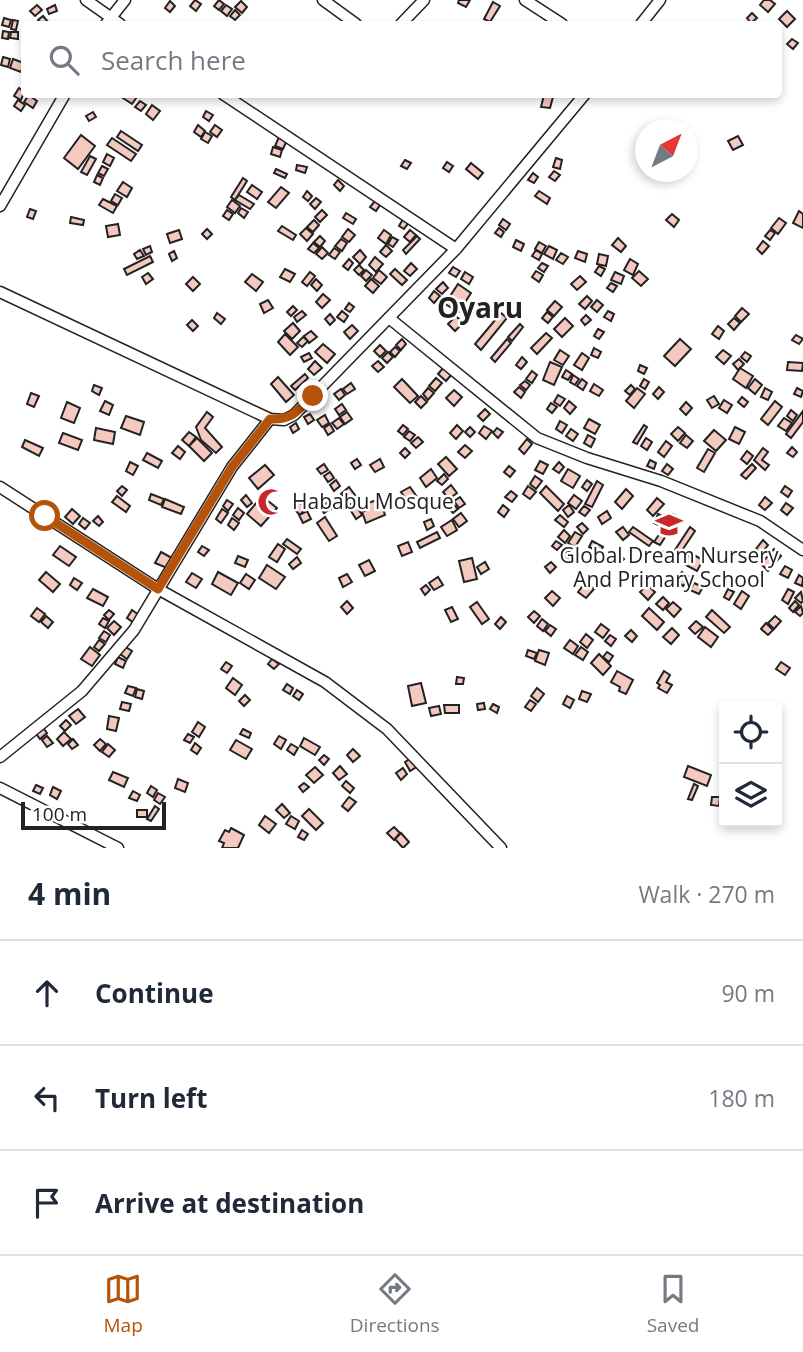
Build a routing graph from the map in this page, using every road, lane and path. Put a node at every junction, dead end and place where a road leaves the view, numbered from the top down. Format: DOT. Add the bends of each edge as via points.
graph roads {
  1 [pos="86,0"];
  2 [pos="125,0"];
  3 [pos="323,0"];
  4 [pos="424,0"];
  5 [pos="525,0"];
  6 [pos="660,0"];
  7 [pos="111,21"];
  8 [pos="113,21"];
  9 [pos="352,21"];
  10 [pos="404,21"];
  11 [pos="557,21"];
  12 [pos="643,21"];
  13 [pos="63,98"];
  14 [pos="229,98"];
  15 [pos="582,98"];
  16 [pos="0,206"];
  17 [pos="456,249"];
  18 [pos="0,292"];
  19 [pos="389,318"];
  20 [pos="270,419"];
  21 [pos="0,487"];
  22 [pos="803,550"];
  23 [pos="158,589"];
  24 [pos="0,757"];
  25 [pos="0,788"];
  26 [pos="118,848"];
  27 [pos="501,848"];
  1 -- 7 [label="street"];
  2 -- 8 [label="street"];
  3 -- 9 [label="street"];
  4 -- 10 [label="street"];
  5 -- 11 [label="street"];
  6 -- 12 [label="street"];
  13 -- 16 [label="street"];
  14 -- 17 [label="street"];
  15 -- 17 [label="street"];
  17 -- 19 [label="street"];
  18 -- 20 [label="street"];
  19 -- 20 [label="street" via="294,415"];
  19 -- 22 [label="street" via="537,438 760,521"];
  20 -- 23 [label="street" via="232,467"];
  21 -- 23 [label="street"];
  23 -- 24 [label="street" via="134,629 82,691"];
  23 -- 27 [label="street" via="325,682 387,729"];
  25 -- 26 [label="street"];
}
